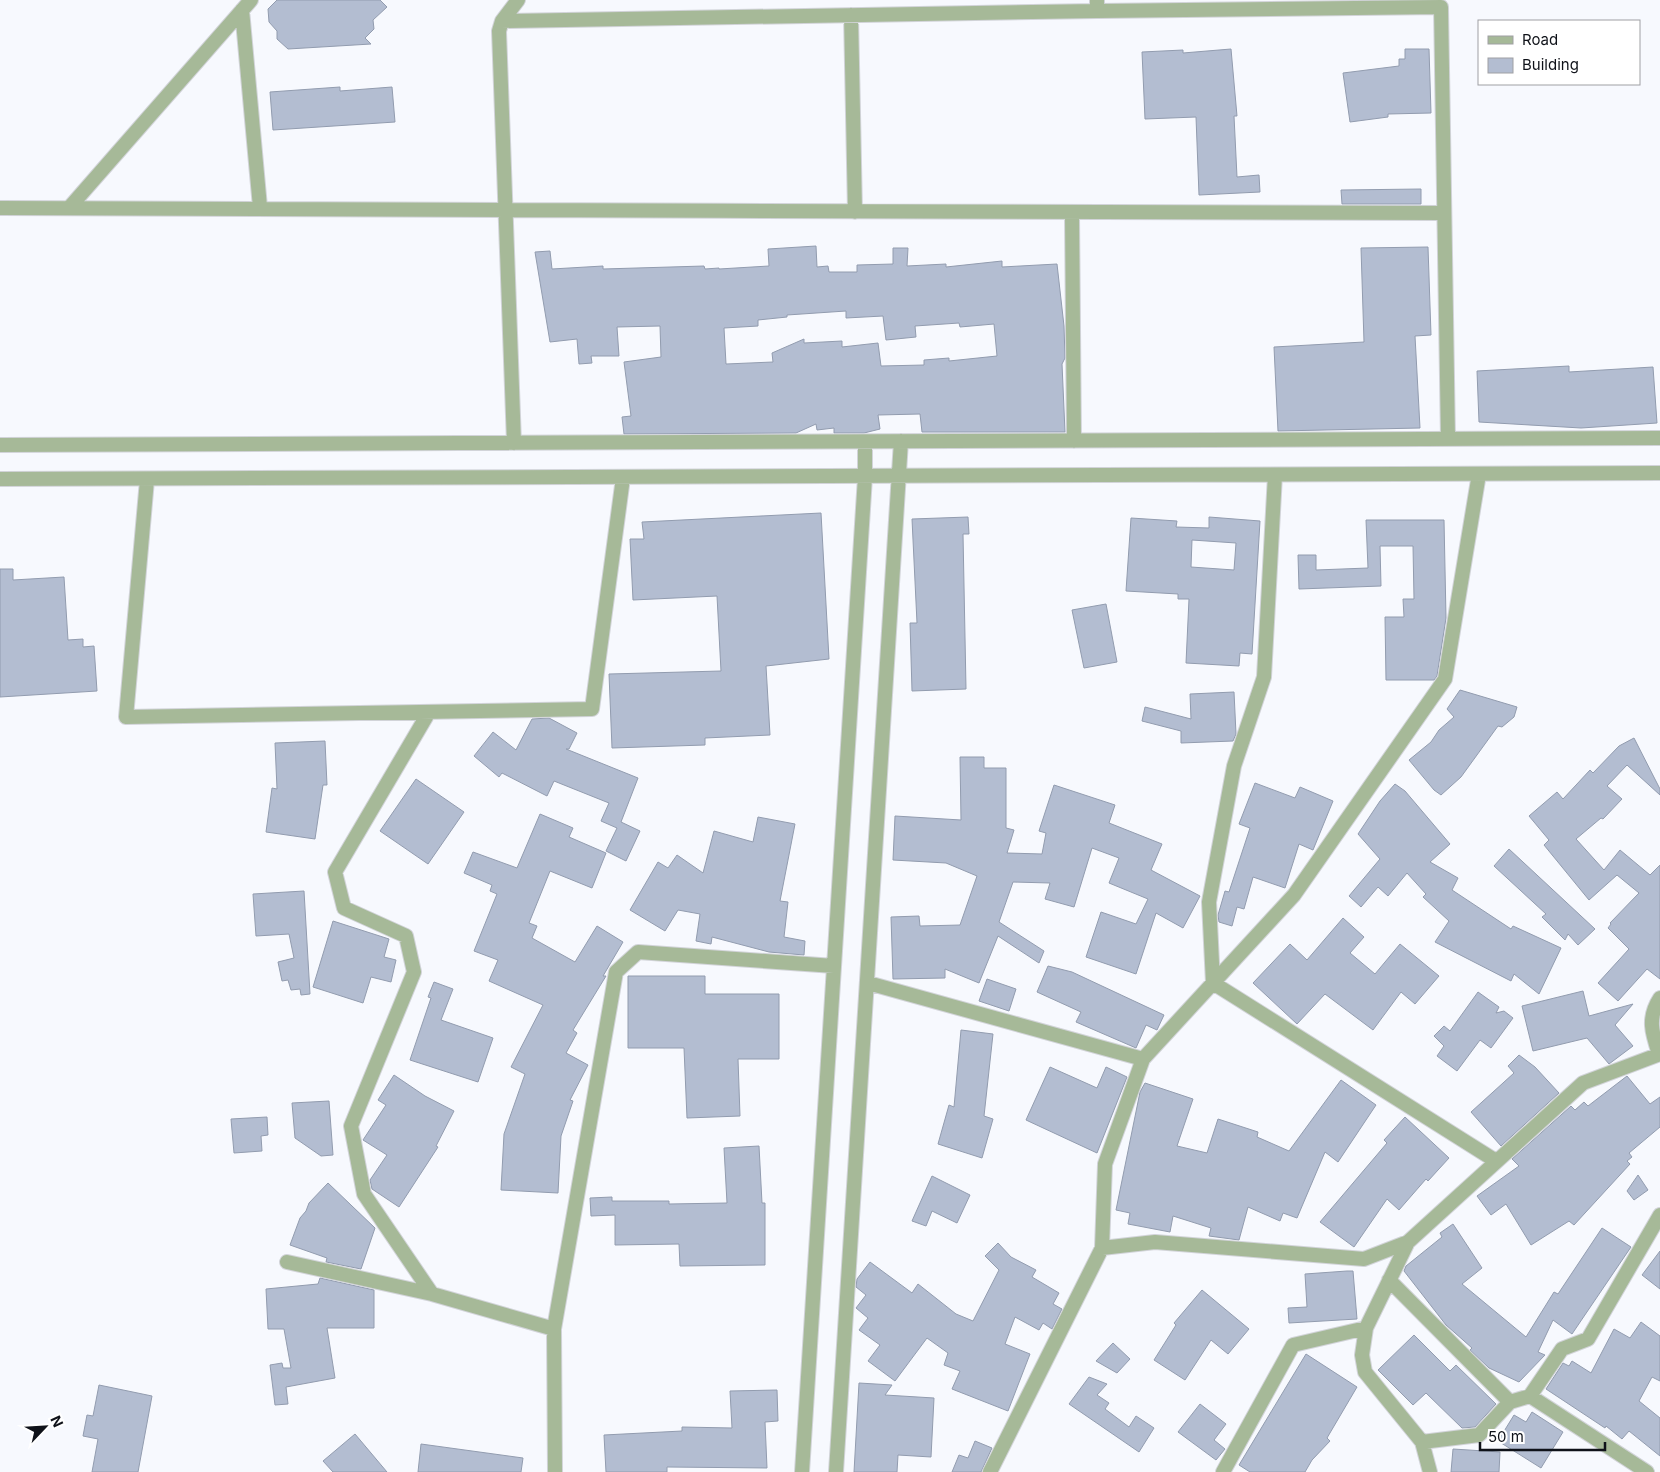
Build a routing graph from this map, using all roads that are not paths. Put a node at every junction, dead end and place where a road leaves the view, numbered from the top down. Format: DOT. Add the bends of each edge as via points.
graph roads {
  1 [pos="518,0"];
  2 [pos="1440,3"];
  3 [pos="1269,4"];
  4 [pos="246,5"];
  5 [pos="1097,5"];
  6 [pos="851,15"];
  7 [pos="502,21"];
  8 [pos="260,207"];
  9 [pos="0,208"];
  10 [pos="69,208"];
  11 [pos="506,211"];
  12 [pos="855,212"];
  13 [pos="1444,213"];
  14 [pos="1072,214"];
  15 [pos="1660,438"];
  16 [pos="1448,439"];
  17 [pos="1074,440"];
  18 [pos="865,442"];
  19 [pos="901,442"];
  20 [pos="514,443"];
  21 [pos="0,445"];
  22 [pos="1660,473"];
  23 [pos="1479,474"];
  24 [pos="1275,475"];
  25 [pos="900,476"];
  26 [pos="865,477"];
  27 [pos="623,478"];
  28 [pos="0,479"];
  29 [pos="147,480"];
  30 [pos="429,712"];
  31 [pos="834,966"];
  32 [pos="1213,983"];
  33 [pos="868,984"];
  34 [pos="1660,998"];
  35 [pos="1660,1054"];
  36 [pos="1142,1059"];
  37 [pos="1496,1161"];
  38 [pos="1660,1215"];
  39 [pos="1408,1242"];
  40 [pos="1102,1248"];
  41 [pos="287,1262"];
  42 [pos="1390,1280"];
  43 [pos="432,1294"];
  44 [pos="1366,1328"];
  45 [pos="554,1329"];
  46 [pos="1530,1396"];
  47 [pos="1510,1402"];
  48 [pos="1422,1442"];
  49 [pos="555,1472"];
  50 [pos="802,1472"];
  51 [pos="836,1472"];
  52 [pos="990,1472"];
  53 [pos="1223,1472"];
  54 [pos="1430,1472"];
  55 [pos="1647,1472"];
  1 -- 7 [label="street"];
  2 -- 3 [label="street"];
  2 -- 13 [label="street"];
  3 -- 5 [label="street"];
  4 -- 8 [label="street"];
  4 -- 10 [label="street"];
  5 -- 6 [label="street"];
  6 -- 7 [label="street"];
  6 -- 12 [label="street"];
  7 -- 11 [label="street" via="498,31"];
  8 -- 10 [label="street"];
  8 -- 11 [label="street"];
  9 -- 10 [label="street"];
  11 -- 12 [label="street"];
  11 -- 20 [label="street"];
  12 -- 14 [label="street"];
  13 -- 14 [label="street"];
  13 -- 16 [label="street"];
  14 -- 17 [label="street"];
  15 -- 16 [label="street"];
  16 -- 17 [label="street"];
  17 -- 19 [label="street"];
  18 -- 19 [label="street"];
  18 -- 20 [label="street"];
  18 -- 26 [label="street"];
  19 -- 25 [label="street"];
  20 -- 21 [label="street"];
  22 -- 23 [label="street"];
  23 -- 24 [label="street"];
  23 -- 32 [label="street" via="1445,679 1294,895"];
  24 -- 25 [label="street"];
  24 -- 32 [label="street" via="1264,677 1234,766 1209,902"];
  25 -- 26 [label="street"];
  25 -- 33 [label="street"];
  26 -- 27 [label="street"];
  26 -- 31 [label="street"];
  27 -- 29 [label="street"];
  27 -- 30 [label="street" via="592,709"];
  28 -- 29 [label="street"];
  29 -- 30 [label="street" via="126,716"];
  30 -- 43 [label="street" via="335,872 344,908 406,936 414,972 351,1126 364,1194"];
  31 -- 45 [label="street" via="638,952 616,972"];
  31 -- 50 [label="street"];
  32 -- 36 [label="street"];
  32 -- 37 [label="street"];
  33 -- 36 [label="street"];
  33 -- 51 [label="street"];
  34 -- 35 [label="street" via="1653,1008 1650,1028"];
  35 -- 37 [label="street" via="1584,1083"];
  36 -- 40 [label="street" via="1105,1164"];
  37 -- 39 [label="street"];
  38 -- 46 [label="street" via="1588,1339 1562,1349"];
  39 -- 40 [label="street" via="1364,1259 1155,1242"];
  39 -- 42 [label="street"];
  40 -- 52 [label="street"];
  41 -- 43 [label="street"];
  42 -- 44 [label="street"];
  42 -- 47 [label="street"];
  43 -- 45 [label="street"];
  44 -- 48 [label="street" via="1362,1354 1365,1372"];
  44 -- 53 [label="street" via="1293,1345"];
  45 -- 49 [label="street"];
  46 -- 47 [label="street"];
  46 -- 55 [label="street"];
  47 -- 48 [label="street" via="1479,1435"];
  48 -- 54 [label="street"];
}
